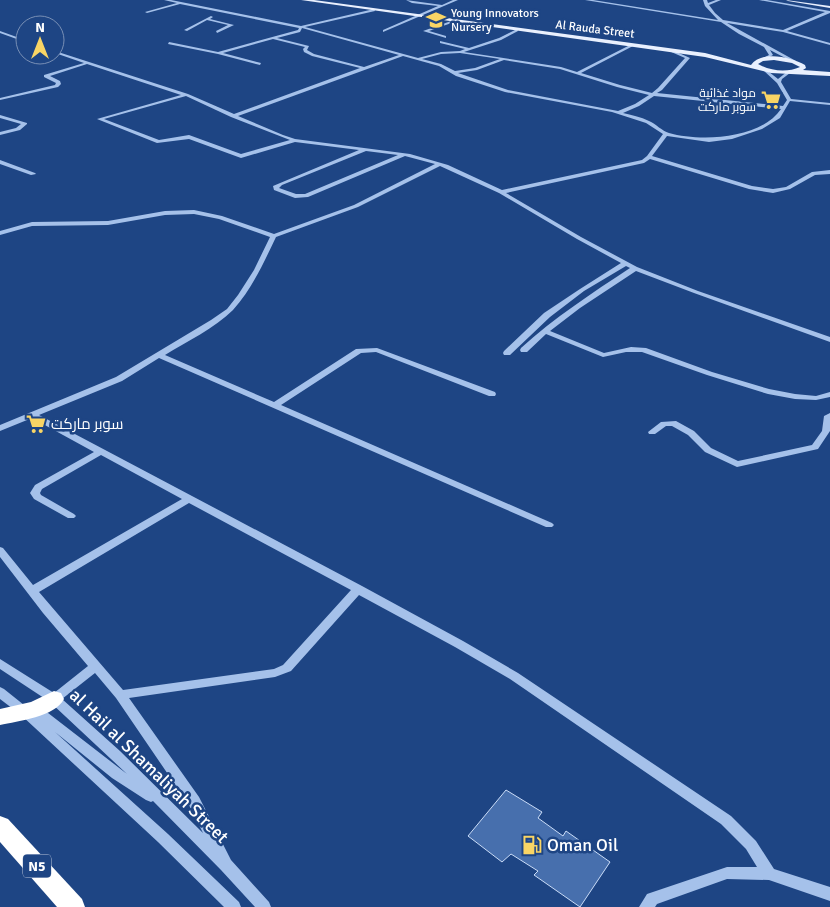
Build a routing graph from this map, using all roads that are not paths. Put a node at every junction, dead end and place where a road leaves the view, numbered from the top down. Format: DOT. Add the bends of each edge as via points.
graph roads {
  1 [pos="166,0"];
  2 [pos="304,0"];
  3 [pos="408,0"];
  4 [pos="456,0"];
  5 [pos="587,0"];
  6 [pos="705,0"];
  7 [pos="719,0"];
  8 [pos="760,0"];
  9 [pos="788,0"];
  10 [pos="181,3"];
  11 [pos="443,6"];
  12 [pos="706,6"];
  13 [pos="374,10"];
  14 [pos="830,10"];
  15 [pos="147,12"];
  16 [pos="224,13"];
  17 [pos="420,16"];
  18 [pos="206,19"];
  19 [pos="455,21"];
  20 [pos="722,21"];
  21 [pos="301,27"];
  22 [pos="186,30"];
  23 [pos="384,30"];
  24 [pos="517,30"];
  25 [pos="783,31"];
  26 [pos="0,32"];
  27 [pos="217,32"];
  28 [pos="15,37"];
  29 [pos="445,37"];
  30 [pos="273,38"];
  31 [pos="441,42"];
  32 [pos="169,43"];
  33 [pos="830,44"];
  34 [pos="632,45"];
  35 [pos="765,46"];
  36 [pos="470,49"];
  37 [pos="670,50"];
  38 [pos="460,52"];
  39 [pos="218,53"];
  40 [pos="403,55"];
  41 [pos="705,55"];
  42 [pos="65,56"];
  43 [pos="416,59"];
  44 [pos="763,59"];
  45 [pos="502,60"];
  46 [pos="796,62"];
  47 [pos="86,63"];
  48 [pos="260,64"];
  49 [pos="364,68"];
  50 [pos="761,68"];
  51 [pos="454,72"];
  52 [pos="792,72"];
  53 [pos="578,73"];
  54 [pos="830,73"];
  55 [pos="779,82"];
  56 [pos="652,94"];
  57 [pos="186,95"];
  58 [pos="0,99"];
  59 [pos="789,100"];
  60 [pos="830,104"];
  61 [pos="785,108"];
  62 [pos="618,113"];
  63 [pos="0,116"];
  64 [pos="233,116"];
  65 [pos="0,134"];
  66 [pos="666,134"];
  67 [pos="295,140"];
  68 [pos="364,150"];
  69 [pos="404,155"];
  70 [pos="649,157"];
  71 [pos="0,162"];
  72 [pos="440,164"];
  73 [pos="830,172"];
  74 [pos="33,174"];
  75 [pos="501,192"];
  76 [pos="0,233"];
  77 [pos="274,236"];
  78 [pos="626,263"];
  79 [pos="635,268"];
  80 [pos="544,331"];
  81 [pos="830,340"];
  82 [pos="524,350"];
  83 [pos="507,353"];
  84 [pos="159,355"];
  85 [pos="492,394"];
  86 [pos="830,394"];
  87 [pos="275,405"];
  88 [pos="33,415"];
  89 [pos="830,415"];
  90 [pos="0,428"];
  91 [pos="652,432"];
  92 [pos="828,432"];
  93 [pos="102,451"];
  94 [pos="190,498"];
  95 [pos="71,516"];
  96 [pos="549,525"];
  97 [pos="0,550"];
  98 [pos="358,588"];
  99 [pos="32,591"];
  100 [pos="0,663"];
  101 [pos="95,667"];
  102 [pos="0,692"];
  103 [pos="120,695"];
  104 [pos="54,700"];
  105 [pos="30,710"];
  106 [pos="0,717"];
  107 [pos="166,805"];
  108 [pos="0,826"];
  109 [pos="226,865"];
  110 [pos="769,874"];
  111 [pos="830,894"];
  112 [pos="73,907"];
  113 [pos="234,907"];
  114 [pos="264,907"];
  115 [pos="646,907"];
  1 -- 10 [label="street"];
  2 -- 13 [label="main road, Al Rauda Street"];
  3 -- 11 [label="street"];
  4 -- 11 [label="street"];
  5 -- 20 [label="street"];
  6 -- 12 [label="street"];
  7 -- 12 [label="street"];
  8 -- 14 [label="street"];
  9 -- 14 [label="main road"];
  10 -- 15 [label="street"];
  10 -- 16 [label="street"];
  11 -- 17 [label="street"];
  12 -- 20 [label="street"];
  13 -- 17 [label="main road, Al Rauda Street"];
  13 -- 21 [label="street"];
  14 -- 25 [label="street"];
  16 -- 18 [label="street"];
  16 -- 21 [label="street"];
  17 -- 19 [label="main road, Al Rauda Street"];
  17 -- 23 [label="street"];
  18 -- 22 [label="street"];
  18 -- 27 [label="street" via="232,25"];
  19 -- 24 [label="main road, Al Rauda Street"];
  19 -- 29 [label="street" via="425,31"];
  20 -- 25 [label="street"];
  20 -- 35 [label="street"];
  21 -- 30 [label="street" via="299,31"];
  21 -- 40 [label="street"];
  24 -- 34 [label="main road, Al Rauda Street"];
  24 -- 36 [label="street" via="500,40"];
  25 -- 33 [label="street"];
  26 -- 28 [label="street"];
  30 -- 39 [label="street"];
  30 -- 49 [label="street" via="308,47 306,51 313,55"];
  31 -- 36 [label="street"];
  32 -- 39 [label="street"];
  34 -- 37 [label="main road, Al Rauda Street"];
  34 -- 53 [label="street"];
  35 -- 44 [label="street" via="771,56"];
  35 -- 46 [label="street"];
  36 -- 38 [label="street"];
  37 -- 41 [label="main road, Al Rauda Street"];
  37 -- 56 [label="street" via="688,58"];
  38 -- 43 [label="street"];
  38 -- 45 [label="street"];
  39 -- 48 [label="street"];
  40 -- 43 [label="street"];
  40 -- 49 [label="street"];
  41 -- 44 [label="main road, Al Rauda Street"];
  41 -- 50 [label="main road, Al Rauda Street"];
  42 -- 47 [label="street"];
  43 -- 51 [label="street"];
  44 -- 46 [label="main road, Al Rauda Street"];
  44 -- 50 [label="main road" via="754,62"];
  45 -- 51 [label="street"];
  45 -- 53 [label="street"];
  46 -- 52 [label="main road" via="803,68"];
  46 -- 54 [label="main road"];
  47 -- 57 [label="street"];
  47 -- 58 [label="street" via="46,76 58,82 56,86"];
  49 -- 64 [label="street"];
  50 -- 52 [label="main road, Al Rauda Street"];
  50 -- 55 [label="street"];
  51 -- 62 [label="street" via="507,91"];
  52 -- 54 [label="main road"];
  52 -- 55 [label="street" via="780,78"];
  53 -- 56 [label="street"];
  55 -- 59 [label="street"];
  56 -- 61 [label="street"];
  56 -- 62 [label="street"];
  57 -- 64 [label="street"];
  57 -- 67 [label="street" via="99,119 160,142 189,137 241,156"];
  59 -- 60 [label="street"];
  59 -- 61 [label="street"];
  61 -- 66 [label="street" via="778,117 760,128 730,138 709,140"];
  62 -- 66 [label="street" via="648,122"];
  63 -- 65 [label="street" via="25,124"];
  64 -- 67 [label="street"];
  66 -- 70 [label="street"];
  67 -- 68 [label="street"];
  68 -- 69 [label="street"];
  68 -- 69 [label="street" via="280,184 276,189 306,196"];
  69 -- 72 [label="street"];
  70 -- 73 [label="street" via="773,192 788,188 814,173"];
  70 -- 75 [label="street" via="618,168"];
  71 -- 74 [label="street"];
  72 -- 75 [label="street"];
  72 -- 77 [label="street" via="356,206"];
  75 -- 78 [label="street"];
  76 -- 77 [label="street" via="32,224 108,223 165,213 194,212 238,222"];
  77 -- 84 [label="street" via="258,270 229,310"];
  78 -- 79 [label="street"];
  78 -- 83 [label="street" via="546,315"];
  79 -- 80 [label="street"];
  79 -- 81 [label="street"];
  80 -- 82 [label="street"];
  80 -- 86 [label="street" via="603,355 632,347 789,396 813,399"];
  84 -- 87 [label="street"];
  84 -- 88 [label="street" via="119,379"];
  85 -- 87 [label="street" via="377,350 366,349"];
  87 -- 96 [label="street"];
  88 -- 90 [label="street"];
  88 -- 93 [label="street"];
  89 -- 92 [label="street"];
  91 -- 92 [label="street" via="664,424 674,423 691,433 708,450 737,464 815,447"];
  93 -- 94 [label="street"];
  93 -- 95 [label="street" via="38,487 34,493"];
  94 -- 98 [label="street"];
  94 -- 99 [label="street"];
  97 -- 99 [label="street"];
  98 -- 103 [label="street" via="287,668 276,673"];
  98 -- 110 [label="street" via="514,676 726,820 751,845"];
  99 -- 101 [label="street"];
  100 -- 104 [label="street, al Hail al Shamaliyah Street"];
  101 -- 103 [label="street"];
  101 -- 104 [label="street"];
  102 -- 105 [label="street"];
  103 -- 109 [label="street" via="194,801"];
  104 -- 105 [label="highway"];
  104 -- 107 [label="street, al Hail al Shamaliyah Street"];
  105 -- 106 [label="highway"];
  105 -- 107 [label="street" via="116,774"];
  105 -- 113 [label="street"];
  107 -- 109 [label="street, al Hail al Shamaliyah Street"];
  108 -- 112 [label="highway, N5"];
  109 -- 114 [label="street, al Hail al Shamaliyah Street"];
  110 -- 111 [label="street"];
  110 -- 115 [label="street" via="727,873 652,899"];
}
